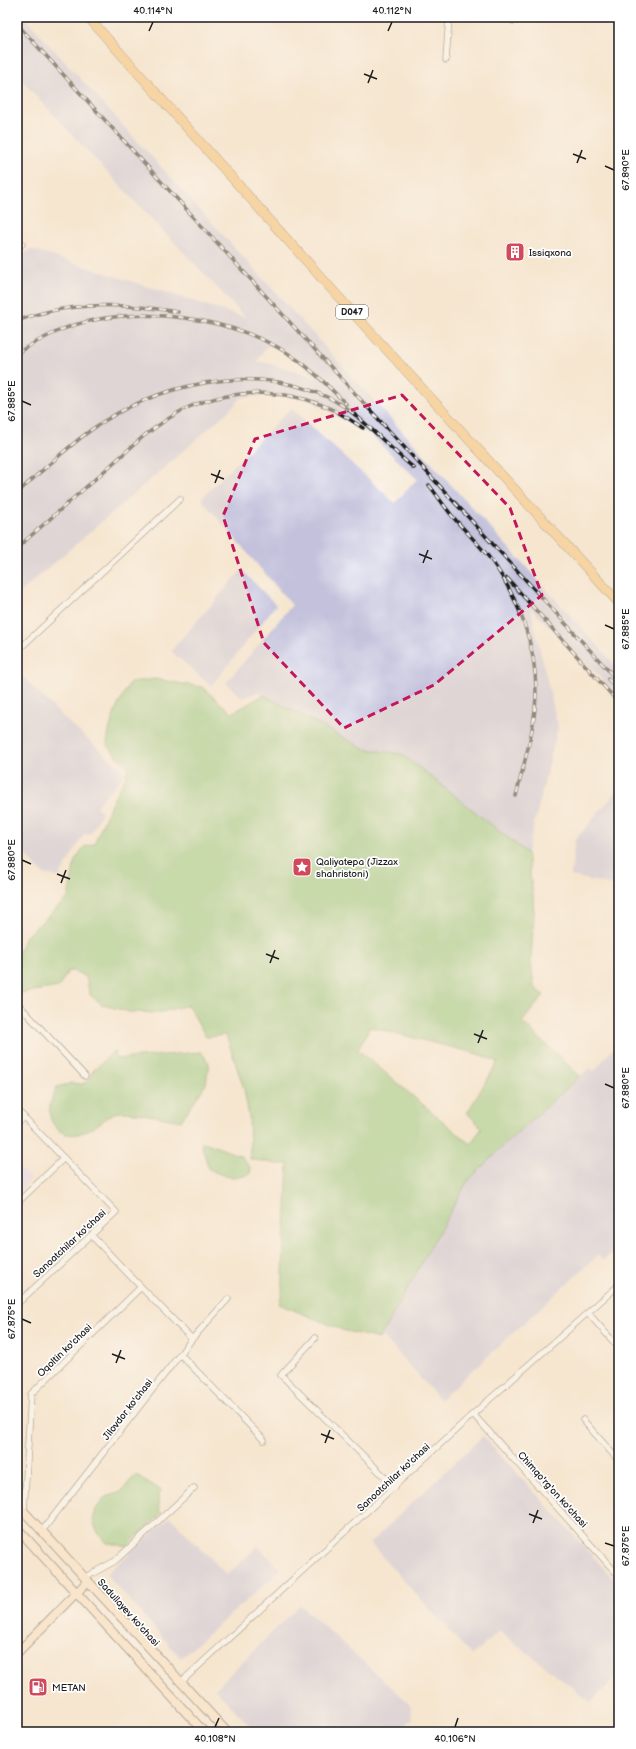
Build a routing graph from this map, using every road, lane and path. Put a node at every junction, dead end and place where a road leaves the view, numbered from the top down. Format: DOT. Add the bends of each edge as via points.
graph roads {
  1 [pos="88,17"];
  2 [pos="449,17"];
  3 [pos="446,60"];
  4 [pos="17,239"];
  5 [pos="17,248"];
  6 [pos="180,499"];
  7 [pos="619,603"];
  8 [pos="17,651"];
  9 [pos="17,1003"];
  10 [pos="85,1076"];
  11 [pos="17,1110"];
  12 [pos="24,1117"];
  13 [pos="17,1122"];
  14 [pos="64,1158"];
  15 [pos="17,1203"];
  16 [pos="91,1235"];
  17 [pos="619,1285"];
  18 [pos="141,1287"];
  19 [pos="228,1299"];
  20 [pos="17,1304"];
  21 [pos="588,1313"];
  22 [pos="315,1338"];
  23 [pos="192,1339"];
  24 [pos="619,1348"];
  25 [pos="180,1354"];
  26 [pos="473,1414"];
  27 [pos="583,1420"];
  28 [pos="264,1440"];
  29 [pos="619,1461"];
  30 [pos="395,1487"];
  31 [pos="194,1488"];
  32 [pos="17,1504"];
  33 [pos="24,1512"];
  34 [pos="17,1528"];
  35 [pos="42,1531"];
  36 [pos="619,1576"];
  37 [pos="86,1580"];
  38 [pos="77,1593"];
  39 [pos="17,1653"];
  40 [pos="180,1684"];
  41 [pos="204,1732"];
  42 [pos="226,1732"];
  1 -- 7 [label="main road, D047" via="363,324"];
  2 -- 3 [label="street"];
  4 -- 5 [label="street" via="22,244"];
  6 -- 8 [label="street"];
  9 -- 10 [label="street"];
  11 -- 12 [label="street"];
  12 -- 13 [label="street"];
  12 -- 14 [label="street"];
  14 -- 15 [label="street"];
  14 -- 16 [label="street, Sanoatchilar ko'chasi" via="116,1212"];
  16 -- 18 [label="street"];
  16 -- 20 [label="street, Sanoatchilar ko'chasi"];
  17 -- 21 [label="street, Sanoatchilar ko'chasi"];
  18 -- 23 [label="street"];
  18 -- 33 [label="street, Oqoltin ko'chasi" via="31,1394"];
  19 -- 23 [label="street, Jilovdor ko'chasi"];
  21 -- 24 [label="street"];
  21 -- 26 [label="street, Sanoatchilar ko'chasi"];
  22 -- 30 [label="street" via="281,1375"];
  23 -- 25 [label="street, Jilovdor ko'chasi"];
  25 -- 28 [label="street"];
  25 -- 35 [label="street, Jilovdor ko'chasi"];
  26 -- 30 [label="street, Sanoatchilar ko'chasi"];
  26 -- 36 [label="street, Chimqo'rg'on ko'chasi"];
  27 -- 29 [label="street"];
  30 -- 40 [label="street, Sanoatchilar ko'chasi"];
  31 -- 37 [label="street" via="115,1561"];
  32 -- 33 [label="main road, Sadullayev ko'chasi"];
  33 -- 35 [label="main road, Sadullayev ko'chasi"];
  34 -- 38 [label="main road"];
  35 -- 37 [label="main road, Sadullayev ko'chasi"];
  37 -- 38 [label="main road"];
  37 -- 40 [label="main road, Sadullayev ko'chasi"];
  38 -- 39 [label="main road"];
  38 -- 41 [label="main road"];
  40 -- 42 [label="main road, Sadullayev ko'chasi"];
}
